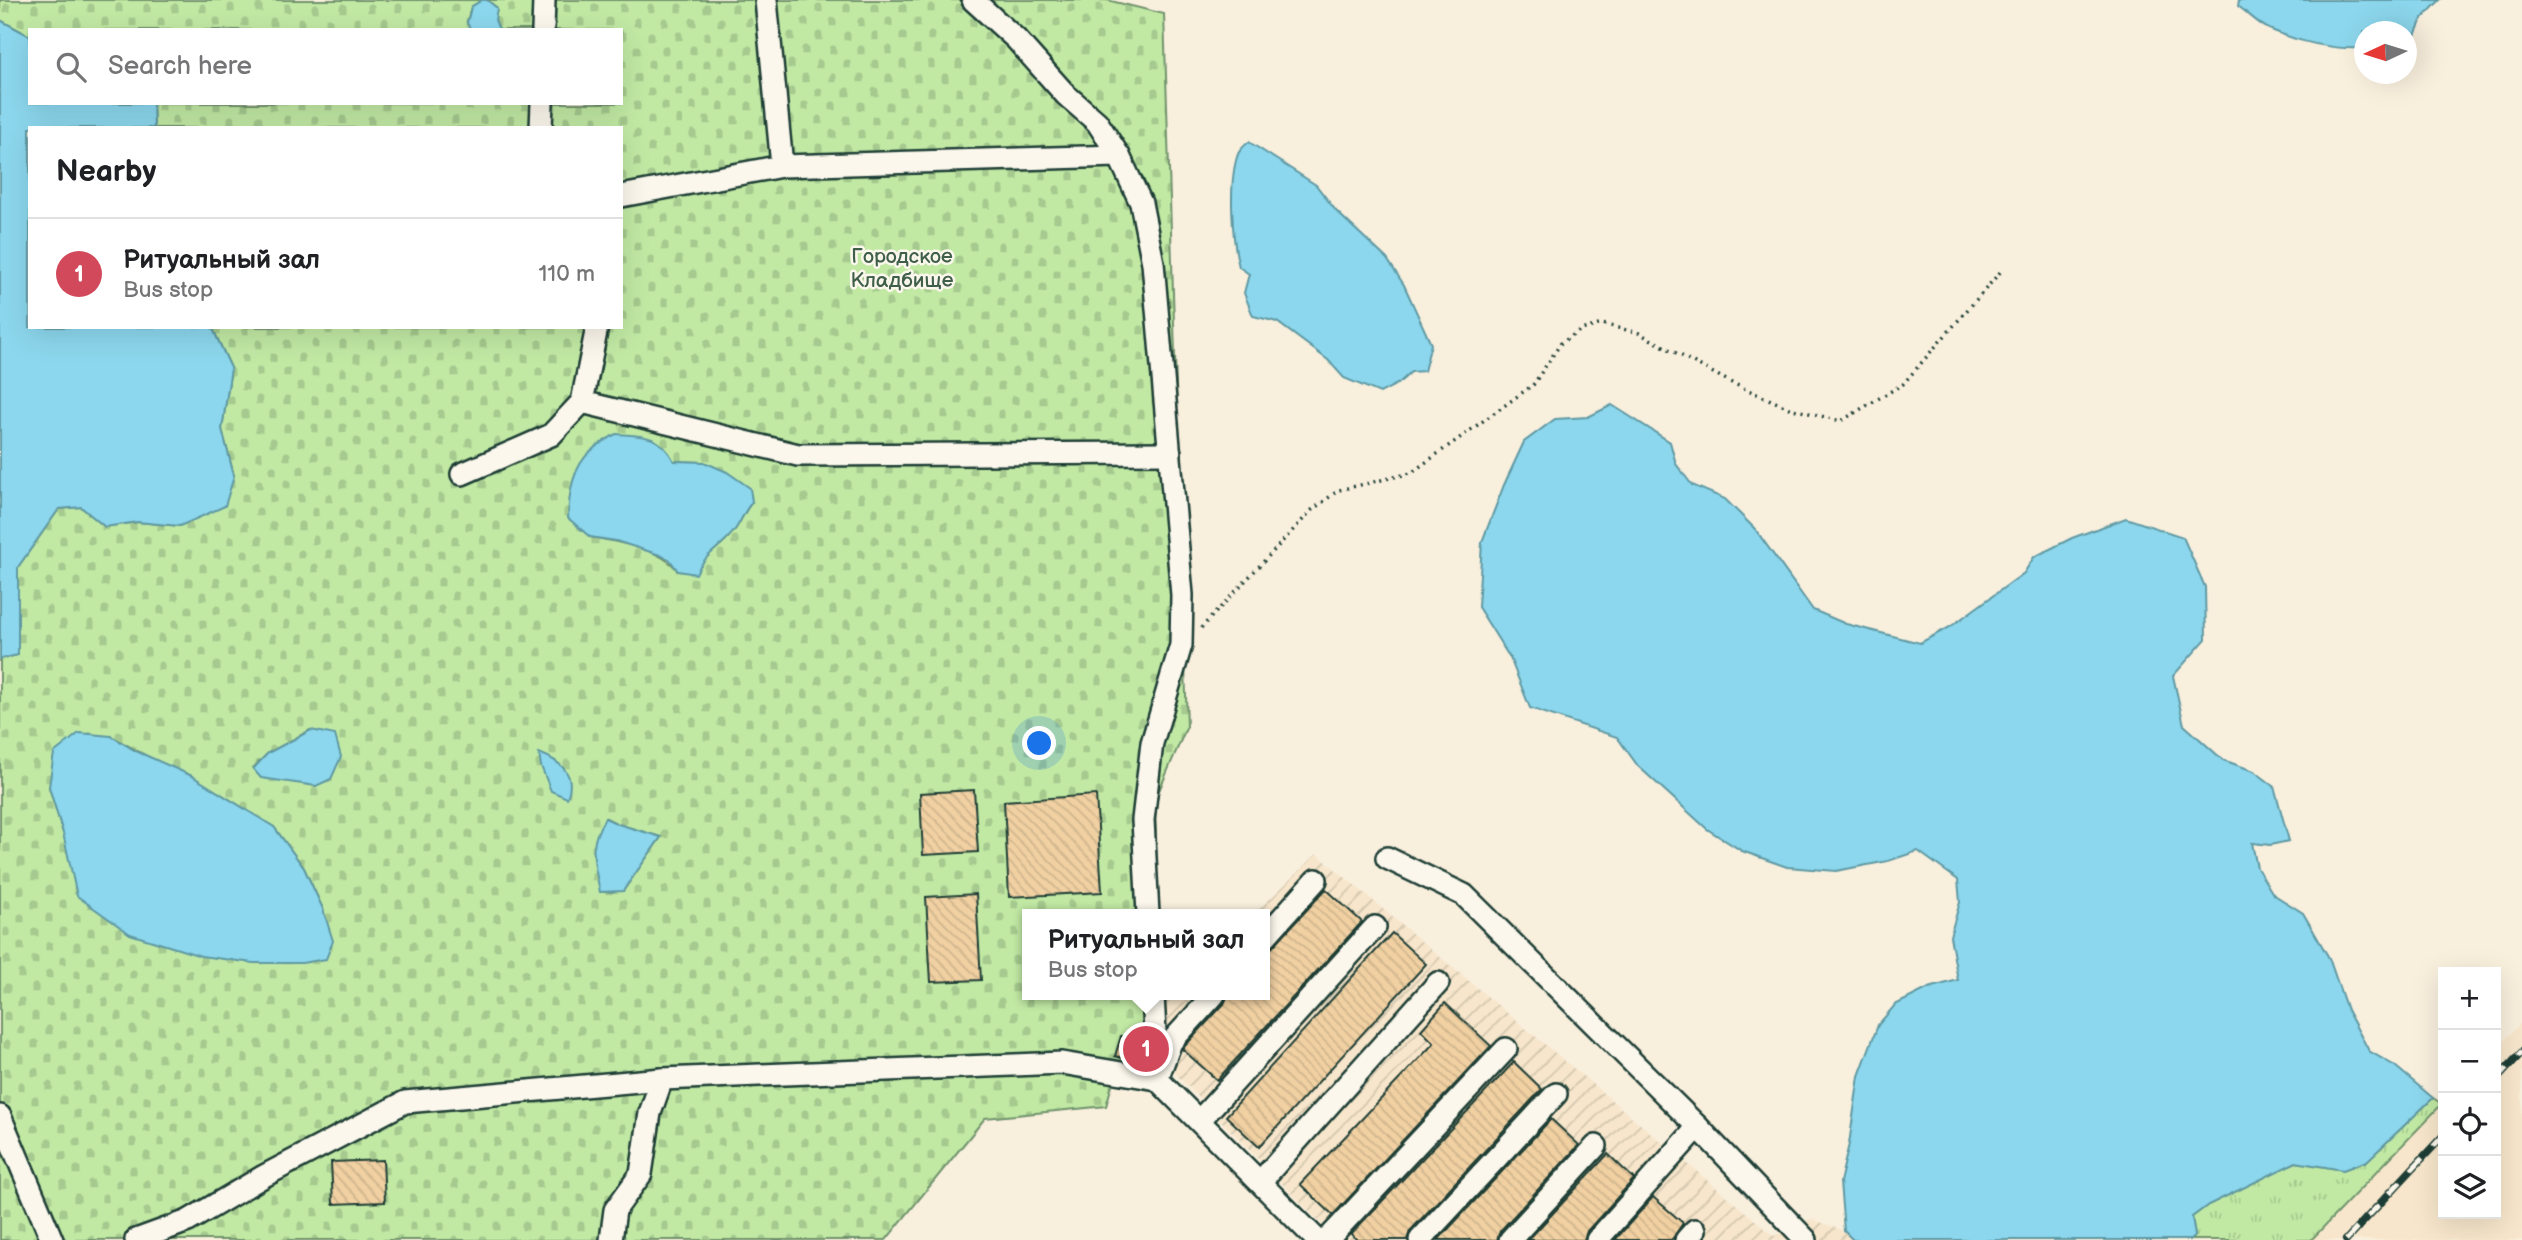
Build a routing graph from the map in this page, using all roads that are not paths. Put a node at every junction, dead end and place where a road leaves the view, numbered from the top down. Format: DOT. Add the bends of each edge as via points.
graph roads {
  1 [pos="544,0"];
  2 [pos="766,0"];
  3 [pos="973,0"];
  4 [pos="543,28"];
  5 [pos="542,105"];
  6 [pos="541,126"];
  7 [pos="1119,156"];
  8 [pos="782,166"];
  9 [pos="623,196"];
  10 [pos="597,329"];
  11 [pos="582,402"];
  12 [pos="1170,453"];
  13 [pos="462,474"];
  14 [pos="1387,858"];
  15 [pos="1316,880"];
  16 [pos="1148,909"];
  17 [pos="1375,927"];
  18 [pos="1270,931"];
  19 [pos="1438,983"];
  20 [pos="1153,1000"];
  21 [pos="1209,1000"];
  22 [pos="1506,1049"];
  23 [pos="662,1079"];
  24 [pos="1157,1079"];
  25 [pos="1556,1094"];
  26 [pos="0,1116"];
  27 [pos="1199,1121"];
  28 [pos="1698,1127"];
  29 [pos="1596,1146"];
  30 [pos="1260,1182"];
  31 [pos="52,1240"];
  32 [pos="136,1240"];
  33 [pos="611,1240"];
  34 [pos="1317,1240"];
  35 [pos="1326,1240"];
  36 [pos="1420,1240"];
  37 [pos="1510,1240"];
  38 [pos="1597,1240"];
  39 [pos="1807,1240"];
  1 -- 4 [label="street"];
  2 -- 8 [label="street"];
  3 -- 7 [label="street" via="1097,122"];
  5 -- 6 [label="street"];
  7 -- 8 [label="street"];
  7 -- 12 [label="street" via="1141,203 1153,264"];
  8 -- 9 [label="street"];
  10 -- 11 [label="street"];
  11 -- 12 [label="street" via="798,454"];
  11 -- 13 [label="street" via="551,435"];
  12 -- 16 [label="street" via="1182,595 1181,645 1152,743 1143,820"];
  14 -- 28 [label="street" via="1464,895"];
  15 -- 18 [label="street"];
  17 -- 27 [label="street"];
  19 -- 30 [label="street"];
  20 -- 24 [label="street"];
  21 -- 24 [label="street" via="1171,1042"];
  22 -- 35 [label="street"];
  23 -- 24 [label="street" via="1062,1063"];
  23 -- 32 [label="street" via="405,1102 188,1221"];
  23 -- 33 [label="street" via="650,1114 641,1174 615,1210"];
  24 -- 27 [label="street"];
  25 -- 36 [label="street"];
  26 -- 31 [label="street"];
  27 -- 30 [label="street"];
  28 -- 38 [label="street"];
  28 -- 39 [label="street"];
  29 -- 37 [label="street"];
  30 -- 34 [label="street"];
}
